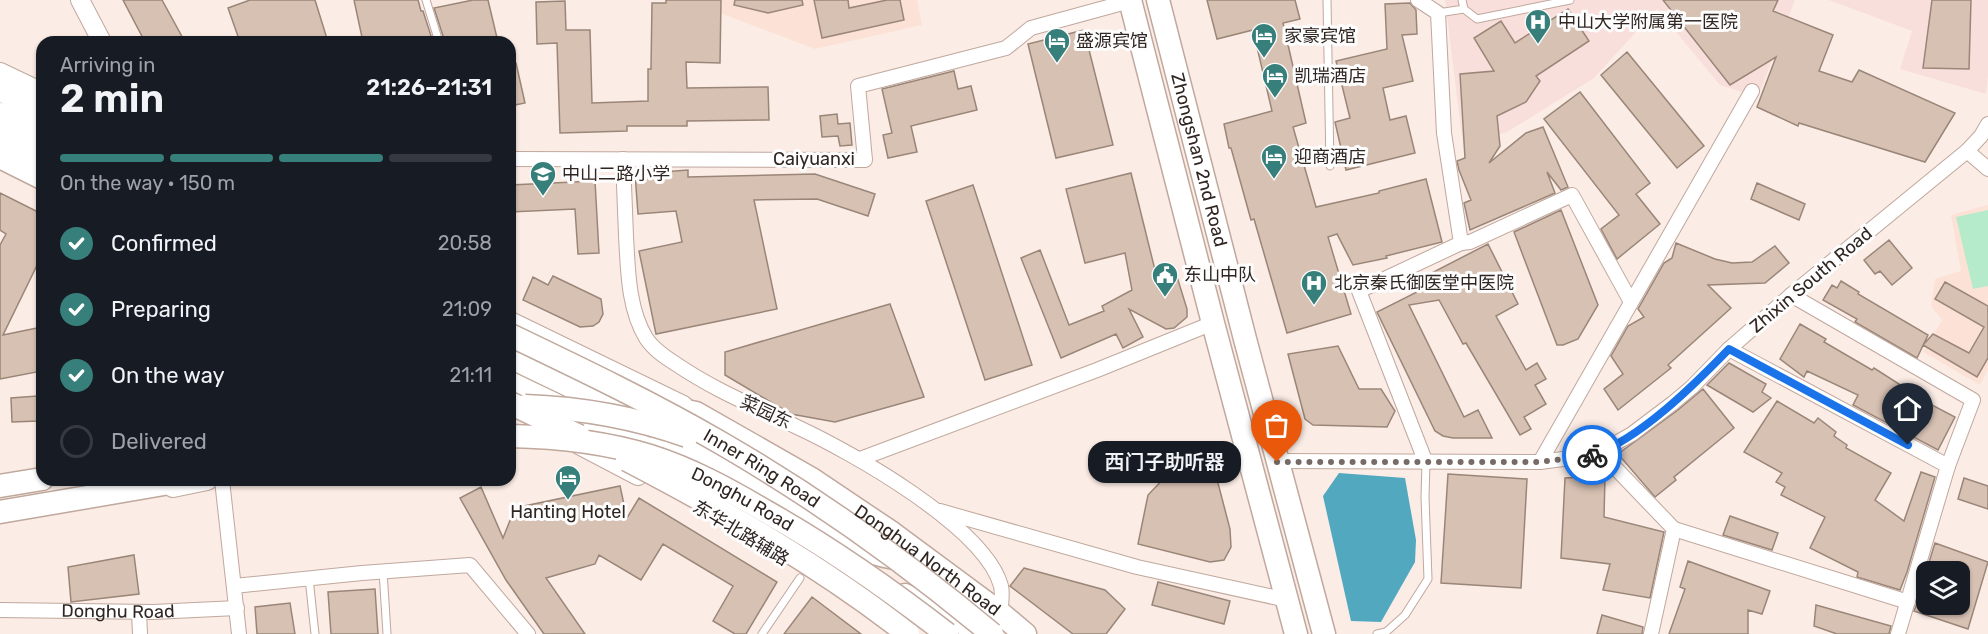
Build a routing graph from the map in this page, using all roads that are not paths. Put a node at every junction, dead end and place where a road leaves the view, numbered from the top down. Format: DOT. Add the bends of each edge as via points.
graph roads {
  1 [pos="80,0"];
  2 [pos="426,0"];
  3 [pos="1130,0"];
  4 [pos="1158,0"];
  5 [pos="1327,0"];
  6 [pos="1418,0"];
  7 [pos="1462,0"];
  8 [pos="1570,0"];
  9 [pos="1464,9"];
  10 [pos="1438,13"];
  11 [pos="96,36"];
  12 [pos="436,36"];
  13 [pos="0,73"];
  14 [pos="0,91"];
  15 [pos="1752,91"];
  16 [pos="0,100"];
  17 [pos="36,104"];
  18 [pos="36,105"];
  19 [pos="36,106"];
  20 [pos="0,114"];
  21 [pos="1988,124"];
  22 [pos="36,131"];
  23 [pos="0,135"];
  24 [pos="0,145"];
  25 [pos="1967,151"];
  26 [pos="36,152"];
  27 [pos="0,157"];
  28 [pos="516,159"];
  29 [pos="623,159"];
  30 [pos="36,162"];
  31 [pos="1330,166"];
  32 [pos="0,169"];
  33 [pos="1988,169"];
  34 [pos="36,175"];
  35 [pos="36,186"];
  36 [pos="1461,243"];
  37 [pos="1791,295"];
  38 [pos="1631,302"];
  39 [pos="1213,324"];
  40 [pos="516,325"];
  41 [pos="516,338"];
  42 [pos="1729,349"];
  43 [pos="516,360"];
  44 [pos="577,389"];
  45 [pos="516,395"];
  46 [pos="516,396"];
  47 [pos="516,396"];
  48 [pos="516,397"];
  49 [pos="696,413"];
  50 [pos="516,416"];
  51 [pos="516,434"];
  52 [pos="516,435"];
  53 [pos="579,443"];
  54 [pos="642,446"];
  55 [pos="1600,452"];
  56 [pos="860,459"];
  57 [pos="1277,462"];
  58 [pos="1540,462"];
  59 [pos="1426,463"];
  60 [pos="1948,466"];
  61 [pos="36,470"];
  62 [pos="629,470"];
  63 [pos="765,470"];
  64 [pos="701,473"];
  65 [pos="0,476"];
  66 [pos="36,480"];
  67 [pos="0,486"];
  68 [pos="152,486"];
  69 [pos="179,486"];
  70 [pos="223,486"];
  71 [pos="936,510"];
  72 [pos="0,512"];
  73 [pos="0,521"];
  74 [pos="1674,530"];
  75 [pos="892,533"];
  76 [pos="834,534"];
  77 [pos="929,560"];
  78 [pos="383,571"];
  79 [pos="309,578"];
  80 [pos="800,578"];
  81 [pos="234,586"];
  82 [pos="892,589"];
  83 [pos="1287,600"];
  84 [pos="1908,602"];
  85 [pos="237,608"];
  86 [pos="0,610"];
  87 [pos="139,612"];
  88 [pos="1000,613"];
  89 [pos="140,634"];
  90 [pos="239,634"];
  91 [pos="315,634"];
  92 [pos="387,634"];
  93 [pos="528,634"];
  94 [pos="762,634"];
  95 [pos="895,634"];
  96 [pos="908,634"];
  97 [pos="946,634"];
  98 [pos="957,634"];
  99 [pos="992,634"];
  100 [pos="1025,634"];
  101 [pos="1296,634"];
  102 [pos="1324,634"];
  103 [pos="1377,634"];
  104 [pos="1651,634"];
  105 [pos="1898,634"];
  1 -- 11 [label="street"];
  2 -- 12 [label="lane"];
  3 -- 29 [label="street, Caiyuanxi" via="1031,28 1006,48 858,86 865,160"];
  3 -- 39 [label="main road, Zhongshan 2nd Road"];
  4 -- 57 [label="main road, Zhongshan 2nd Road"];
  5 -- 31 [label="lane"];
  6 -- 10 [label="street"];
  7 -- 9 [label="lane"];
  8 -- 9 [label="lane" via="1477,19"];
  9 -- 10 [label="lane"];
  10 -- 36 [label="street" via="1444,133"];
  13 -- 17 [label="main road"];
  14 -- 18 [label="main road"];
  15 -- 38 [label="street"];
  16 -- 19 [label="street"];
  20 -- 22 [label="main road"];
  21 -- 25 [label="street, Zhixin South Road"];
  23 -- 26 [label="main road"];
  24 -- 30 [label="street"];
  25 -- 33 [label="street"];
  25 -- 37 [label="street, Zhixin South Road"];
  27 -- 34 [label="main road"];
  28 -- 29 [label="street, Caiyuanxi"];
  29 -- 56 [label="street, 菜园东" via="632,301 648,341 697,379"];
  32 -- 35 [label="main road"];
  36 -- 38 [label="street" via="1572,195"];
  36 -- 59 [label="street" via="1359,291"];
  37 -- 42 [label="street, Zhixin South Road"];
  37 -- 60 [label="street" via="1973,400"];
  38 -- 58 [label="street"];
  39 -- 56 [label="street"];
  39 -- 83 [label="main road, Zhongshan 2nd Road"];
  40 -- 49 [label="main road, Donghua North Road"];
  41 -- 63 [label="main road, Inner Ring Road, bridge" via="677,418"];
  42 -- 55 [label="street, Zhixin South Road" via="1666,408"];
  42 -- 60 [label="street"];
  43 -- 44 [label="main road"];
  44 -- 45 [label="main road"];
  44 -- 49 [label="main road"];
  44 -- 76 [label="main road" via="729,471"];
  46 -- 63 [label="main road, Donghu Road, bridge" via="653,424 710,444"];
  47 -- 54 [label="main road"];
  48 -- 96 [label="main road, bridge" via="707,503 820,572"];
  49 -- 75 [label="main road, Donghua North Road" via="810,478"];
  50 -- 53 [label="main road"];
  51 -- 53 [label="main road" via="552,435"];
  52 -- 97 [label="main road, Donghu Road, bridge" via="605,445 702,477 838,555"];
  53 -- 62 [label="main road, 东华北路辅路"];
  54 -- 62 [label="main road"];
  54 -- 64 [label="main road"];
  55 -- 58 [label="street, Zhixin South Road"];
  55 -- 74 [label="street"];
  56 -- 71 [label="street, 菜园东"];
  57 -- 59 [label="street, Zhixin South Road"];
  57 -- 102 [label="main road, Zhongshan 2nd Road"];
  58 -- 59 [label="street, Zhixin South Road"];
  59 -- 103 [label="lane" via="1428,579 1405,615 1386,632"];
  60 -- 84 [label="street"];
  61 -- 65 [label="main road"];
  62 -- 64 [label="main road"];
  62 -- 95 [label="main road, 东华北路辅路" via="776,553"];
  63 -- 99 [label="main road, Inner Ring Road, bridge" via="871,539"];
  64 -- 82 [label="main road" via="808,533"];
  66 -- 67 [label="main road"];
  68 -- 72 [label="main road"];
  69 -- 73 [label="main road"];
  70 -- 81 [label="street"];
  71 -- 83 [label="street" via="1137,567"];
  71 -- 88 [label="street, 菜园东" via="985,556 1001,586"];
  74 -- 84 [label="street"];
  74 -- 104 [label="street"];
  75 -- 76 [label="main road"];
  75 -- 77 [label="main road, Donghua North Road"];
  76 -- 77 [label="main road" via="887,557"];
  77 -- 88 [label="main road, Donghua North Road"];
  78 -- 79 [label="street"];
  78 -- 92 [label="lane"];
  78 -- 93 [label="street" via="470,565"];
  79 -- 81 [label="street"];
  79 -- 91 [label="lane"];
  80 -- 94 [label="lane"];
  81 -- 85 [label="street"];
  82 -- 88 [label="main road" via="979,629 989,626"];
  82 -- 98 [label="main road"];
  83 -- 101 [label="main road, Zhongshan 2nd Road"];
  84 -- 105 [label="street"];
  85 -- 87 [label="street, Donghu Road"];
  85 -- 90 [label="street"];
  86 -- 87 [label="street, Donghu Road"];
  87 -- 89 [label="street"];
  88 -- 100 [label="main road, Donghua North Road"];
}
